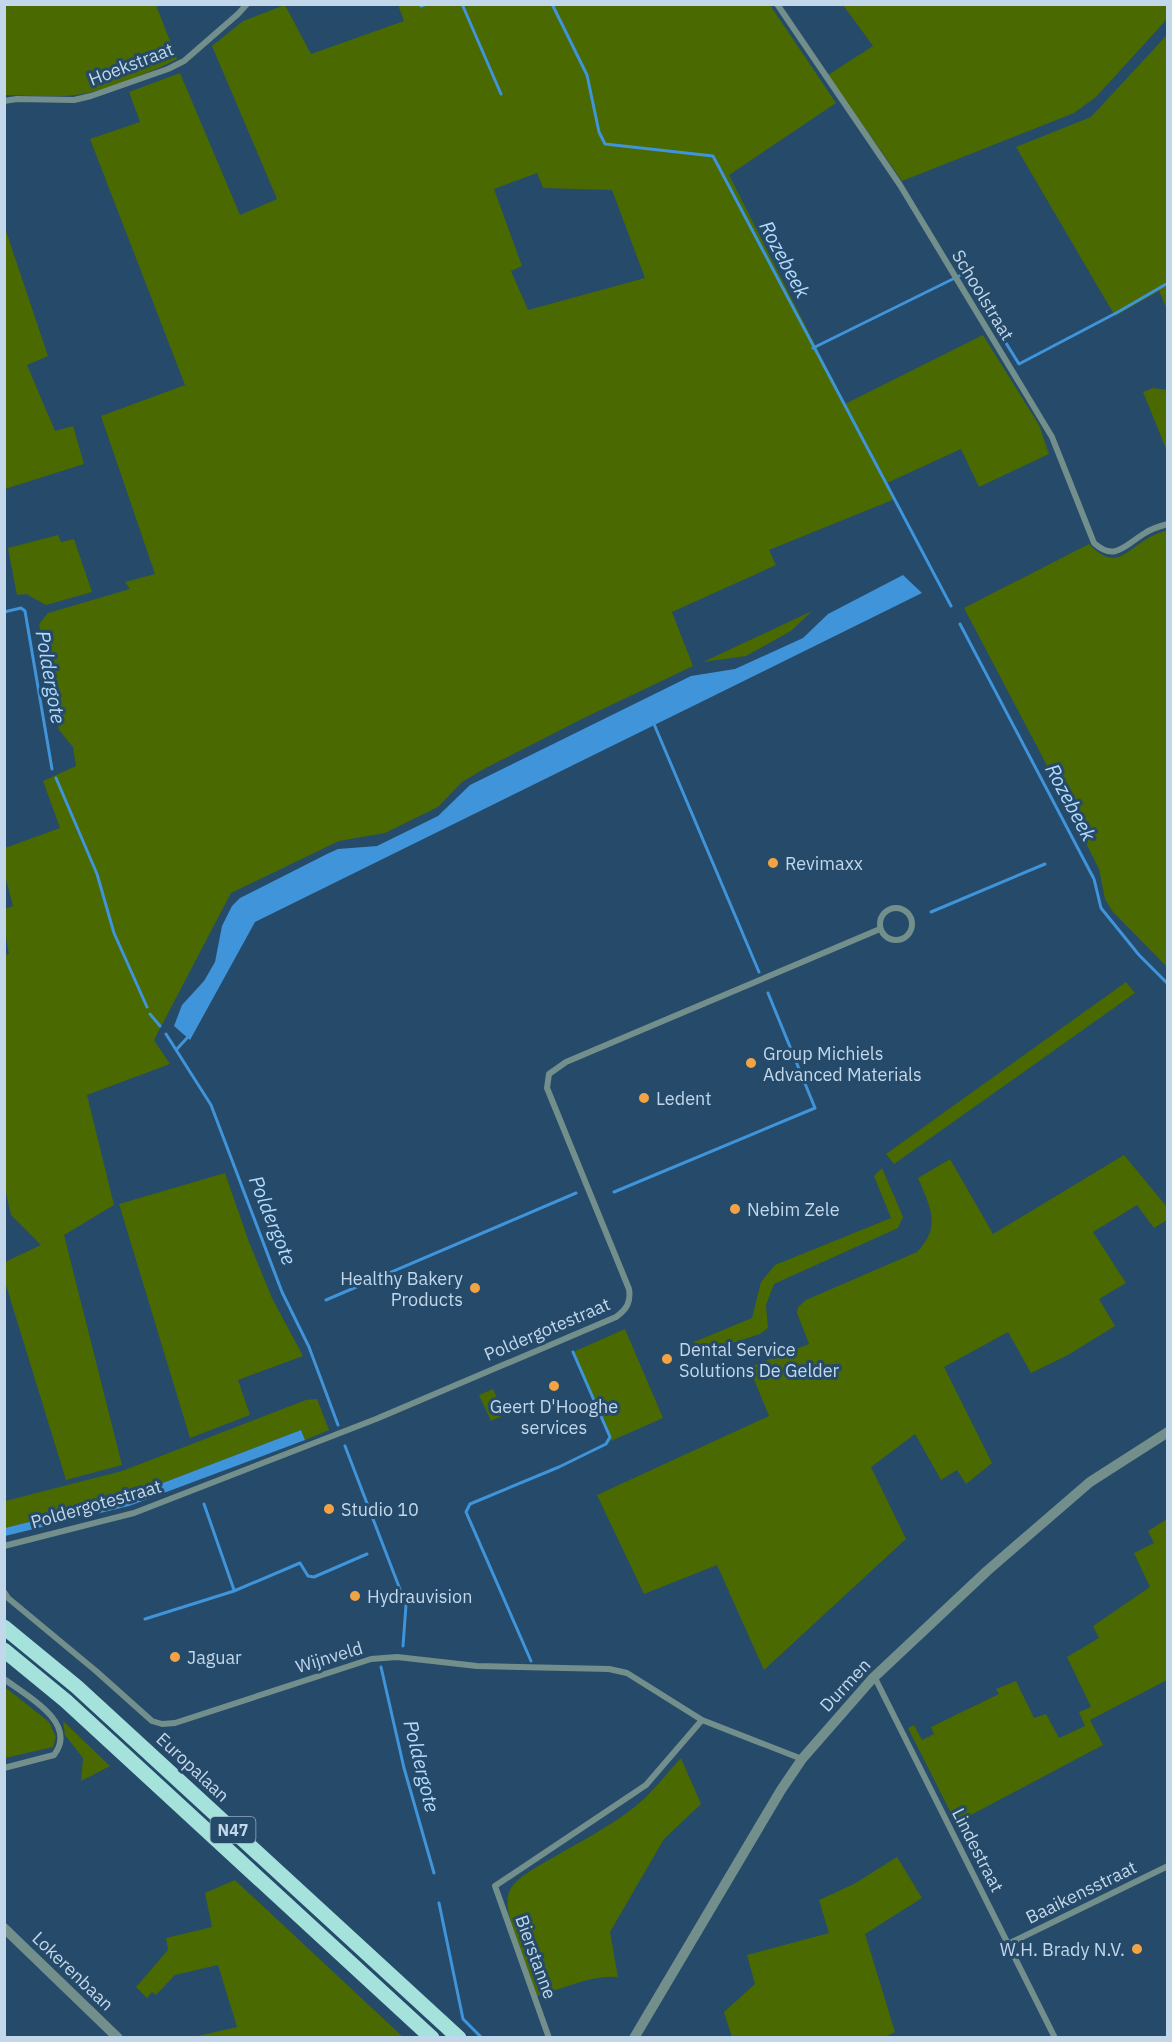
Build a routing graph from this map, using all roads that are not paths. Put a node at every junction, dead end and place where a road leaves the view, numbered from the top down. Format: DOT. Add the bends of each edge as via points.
graph roads {
  1 [pos="247,4"];
  2 [pos="777,4"];
  3 [pos="4,101"];
  4 [pos="1167,524"];
  5 [pos="880,929"];
  6 [pos="1167,1432"];
  7 [pos="4,1546"];
  8 [pos="4,1592"];
  9 [pos="4,1627"];
  10 [pos="4,1650"];
  11 [pos="874,1676"];
  12 [pos="4,1678"];
  13 [pos="702,1720"];
  14 [pos="802,1759"];
  15 [pos="4,1768"];
  16 [pos="1167,1866"];
  17 [pos="4,1928"];
  18 [pos="1008,1944"];
  19 [pos="118,2037"];
  20 [pos="432,2037"];
  21 [pos="459,2037"];
  22 [pos="549,2037"];
  23 [pos="634,2037"];
  24 [pos="1055,2037"];
  1 -- 3 [label="street, Hoekstraat" via="184,61 168,69 77,99"];
  2 -- 4 [label="street, Schoolstraat" via="900,185 1052,436 1094,543 1103,551 1113,552"];
  5 -- 5 [label="street" via="892,940 903,939 912,920 904,910 888,909 882,914"];
  5 -- 7 [label="street, Poldergotestraat" via="566,1062 549,1074 547,1088 629,1289 628,1304 616,1317 376,1419 146,1508"];
  6 -- 11 [label="street, Durmen" via="1090,1482 1055,1511"];
  8 -- 13 [label="street, Wijnveld" via="142,1713 162,1724 371,1659 397,1657 477,1666 609,1669 627,1673"];
  9 -- 21 [label="highway, Europalaan / N47" via="77,1687"];
  10 -- 20 [label="highway, Europalaan / N47" via="66,1701"];
  11 -- 14 [label="street, Durmen"];
  11 -- 18 [label="street, Lindestraat"];
  12 -- 15 [label="street" via="54,1718 61,1736 54,1755"];
  13 -- 14 [label="street, Wijnveld"];
  13 -- 22 [label="street, Bierstanne" via="646,1785 495,1886"];
  14 -- 23 [label="street, Durmen"];
  16 -- 18 [label="street, Baaikensstraat"];
  17 -- 19 [label="street, Lokerenbaan"];
  18 -- 24 [label="street, Lindestraat"];
}
